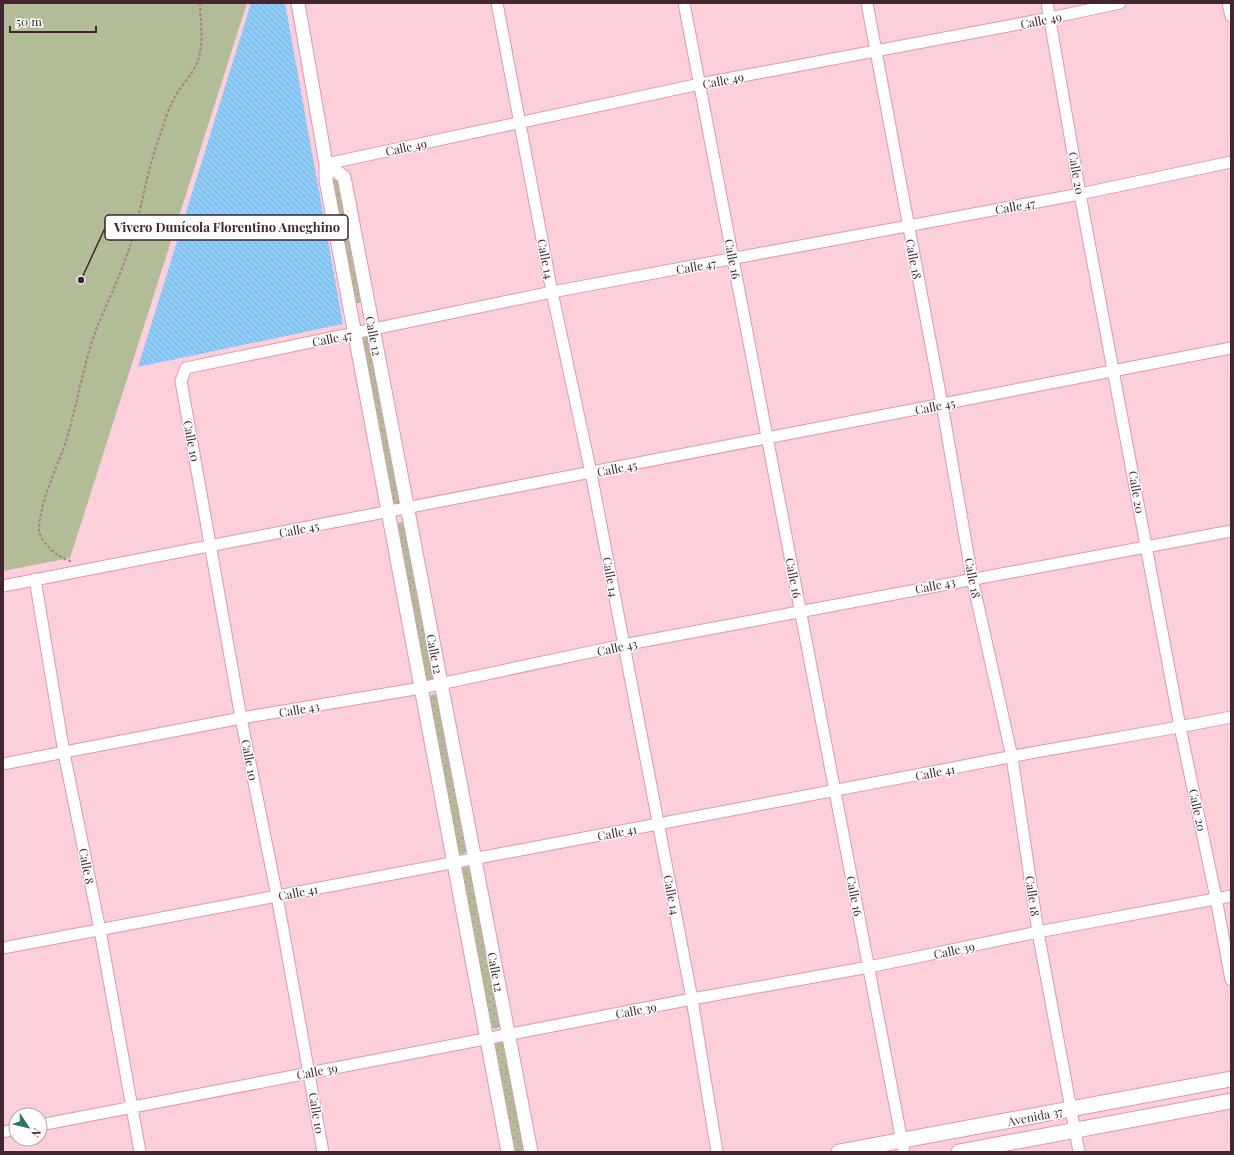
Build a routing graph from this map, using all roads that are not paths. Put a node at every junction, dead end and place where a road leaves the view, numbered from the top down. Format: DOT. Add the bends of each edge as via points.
graph roads {
  1 [pos="298,3"];
  2 [pos="497,3"];
  3 [pos="684,3"];
  4 [pos="867,3"];
  5 [pos="1047,3"];
  6 [pos="1120,3"];
  7 [pos="1228,3"];
  8 [pos="1231,16"];
  9 [pos="1050,18"];
  10 [pos="875,52"];
  11 [pos="700,84"];
  12 [pos="519,123"];
  13 [pos="1231,162"];
  14 [pos="326,164"];
  15 [pos="1080,194"];
  16 [pos="908,226"];
  17 [pos="733,259"];
  18 [pos="552,292"];
  19 [pos="373,329"];
  20 [pos="354,333"];
  21 [pos="1231,348"];
  22 [pos="186,368"];
  23 [pos="1114,370"];
  24 [pos="942,404"];
  25 [pos="767,439"];
  26 [pos="591,473"];
  27 [pos="407,508"];
  28 [pos="388,512"];
  29 [pos="1231,530"];
  30 [pos="212,546"];
  31 [pos="1147,548"];
  32 [pos="972,578"];
  33 [pos="35,579"];
  34 [pos="3,586"];
  35 [pos="800,611"];
  36 [pos="623,645"];
  37 [pos="441,684"];
  38 [pos="421,688"];
  39 [pos="1231,717"];
  40 [pos="241,718"];
  41 [pos="1180,727"];
  42 [pos="64,753"];
  43 [pos="1012,757"];
  44 [pos="3,764"];
  45 [pos="835,792"];
  46 [pos="658,824"];
  47 [pos="475,858"];
  48 [pos="453,863"];
  49 [pos="277,896"];
  50 [pos="1231,896"];
  51 [pos="1216,898"];
  52 [pos="100,930"];
  53 [pos="1038,932"];
  54 [pos="3,948"];
  55 [pos="869,967"];
  56 [pos="1231,980"];
  57 [pos="692,999"];
  58 [pos="508,1034"];
  59 [pos="486,1039"];
  60 [pos="310,1073"];
  61 [pos="1231,1079"];
  62 [pos="1231,1101"];
  63 [pos="132,1107"];
  64 [pos="1071,1109"];
  65 [pos="48,1123"];
  66 [pos="1075,1130"];
  67 [pos="903,1146"];
  68 [pos="140,1152"];
  69 [pos="323,1152"];
  70 [pos="508,1152"];
  71 [pos="531,1152"];
  72 [pos="717,1152"];
  73 [pos="839,1152"];
  74 [pos="959,1152"];
  75 [pos="1079,1152"];
  1 -- 14 [label="street, Calle 12"];
  2 -- 12 [label="street, Calle 14"];
  3 -- 11 [label="street, Calle 16"];
  4 -- 10 [label="street, Calle 18"];
  5 -- 9 [label="street, Calle 20"];
  6 -- 9 [label="street, Calle 49"];
  7 -- 8 [label="street"];
  9 -- 10 [label="street, Calle 49"];
  9 -- 15 [label="street, Calle 20"];
  10 -- 11 [label="street, Calle 49"];
  10 -- 16 [label="street, Calle 18"];
  11 -- 12 [label="street, Calle 49"];
  11 -- 17 [label="street, Calle 16"];
  12 -- 14 [label="street, Calle 49"];
  12 -- 18 [label="street, Calle 14"];
  13 -- 15 [label="street, Calle 47"];
  14 -- 19 [label="street, Calle 12" via="344,177"];
  14 -- 20 [label="street, Calle 12" via="326,180"];
  15 -- 16 [label="street, Calle 47"];
  15 -- 23 [label="street, Calle 20"];
  16 -- 17 [label="street, Calle 47"];
  16 -- 24 [label="street, Calle 18"];
  17 -- 18 [label="street, Calle 47"];
  17 -- 25 [label="street, Calle 16"];
  18 -- 19 [label="street, Calle 47"];
  18 -- 26 [label="street, Calle 14"];
  19 -- 20 [label="street, Calle 47"];
  19 -- 27 [label="street, Calle 12"];
  20 -- 22 [label="street, Calle 47"];
  20 -- 28 [label="street, Calle 12"];
  21 -- 23 [label="street, Calle 45"];
  22 -- 30 [label="street, Calle 10" via="181,381"];
  23 -- 24 [label="street, Calle 45"];
  23 -- 31 [label="street, Calle 20"];
  24 -- 25 [label="street, Calle 45"];
  24 -- 32 [label="street, Calle 18"];
  25 -- 26 [label="street, Calle 45"];
  25 -- 35 [label="street, Calle 16"];
  26 -- 27 [label="street, Calle 45"];
  26 -- 36 [label="street, Calle 14"];
  27 -- 28 [label="street, Calle 45"];
  27 -- 37 [label="street, Calle 12"];
  28 -- 30 [label="street, Calle 45"];
  28 -- 38 [label="street, Calle 12"];
  29 -- 31 [label="street, Calle 43"];
  30 -- 33 [label="street, Calle 45"];
  30 -- 40 [label="street, Calle 10"];
  31 -- 32 [label="street, Calle 43"];
  31 -- 41 [label="street, Calle 20"];
  32 -- 35 [label="street, Calle 43"];
  32 -- 43 [label="street, Calle 18"];
  33 -- 34 [label="street, Calle 45"];
  33 -- 42 [label="street, Calle 8"];
  35 -- 36 [label="street, Calle 43"];
  35 -- 45 [label="street, Calle 16"];
  36 -- 37 [label="street, Calle 43"];
  36 -- 46 [label="street, Calle 14"];
  37 -- 38 [label="street, Calle 43"];
  37 -- 47 [label="street, Calle 12"];
  38 -- 40 [label="street, Calle 43"];
  38 -- 48 [label="street, Calle 12"];
  39 -- 41 [label="street, Calle 41"];
  40 -- 42 [label="street, Calle 43"];
  40 -- 49 [label="street, Calle 10"];
  41 -- 43 [label="street, Calle 41"];
  41 -- 51 [label="street, Calle 20"];
  42 -- 44 [label="street, Calle 43"];
  42 -- 52 [label="street, Calle 8"];
  43 -- 45 [label="street, Calle 41"];
  43 -- 53 [label="street, Calle 18"];
  45 -- 46 [label="street, Calle 41"];
  45 -- 55 [label="street, Calle 16"];
  46 -- 47 [label="street, Calle 41"];
  46 -- 57 [label="street, Calle 14"];
  47 -- 48 [label="street, Calle 41"];
  47 -- 58 [label="street, Calle 12"];
  48 -- 49 [label="street, Calle 41"];
  48 -- 59 [label="street, Calle 12"];
  49 -- 52 [label="street, Calle 41"];
  49 -- 60 [label="street, Calle 10"];
  50 -- 51 [label="street, Calle 39"];
  51 -- 53 [label="street, Calle 39"];
  51 -- 56 [label="street, Calle 20"];
  52 -- 54 [label="street, Calle 41"];
  52 -- 63 [label="street, Calle 8"];
  53 -- 55 [label="street, Calle 39"];
  53 -- 64 [label="street, Calle 18"];
  55 -- 57 [label="street, Calle 39"];
  55 -- 67 [label="street, Calle 16"];
  57 -- 58 [label="street, Calle 39"];
  57 -- 72 [label="street, Calle 14"];
  58 -- 59 [label="street, Calle 39"];
  58 -- 71 [label="street, Calle 12"];
  59 -- 60 [label="street, Calle 39"];
  59 -- 70 [label="street, Calle 12"];
  60 -- 63 [label="street, Calle 39"];
  60 -- 69 [label="street, Calle 10"];
  61 -- 64 [label="main road, Avenida 37"];
  62 -- 66 [label="main road, Avenida 37"];
  63 -- 65 [label="street, Calle 39"];
  63 -- 68 [label="street, Calle 8"];
  64 -- 66 [label="street, Calle 18"];
  64 -- 67 [label="main road, Avenida 37"];
  66 -- 74 [label="main road, Avenida 37"];
  66 -- 75 [label="street, Calle 18"];
  67 -- 73 [label="main road, Avenida 37"];
}
